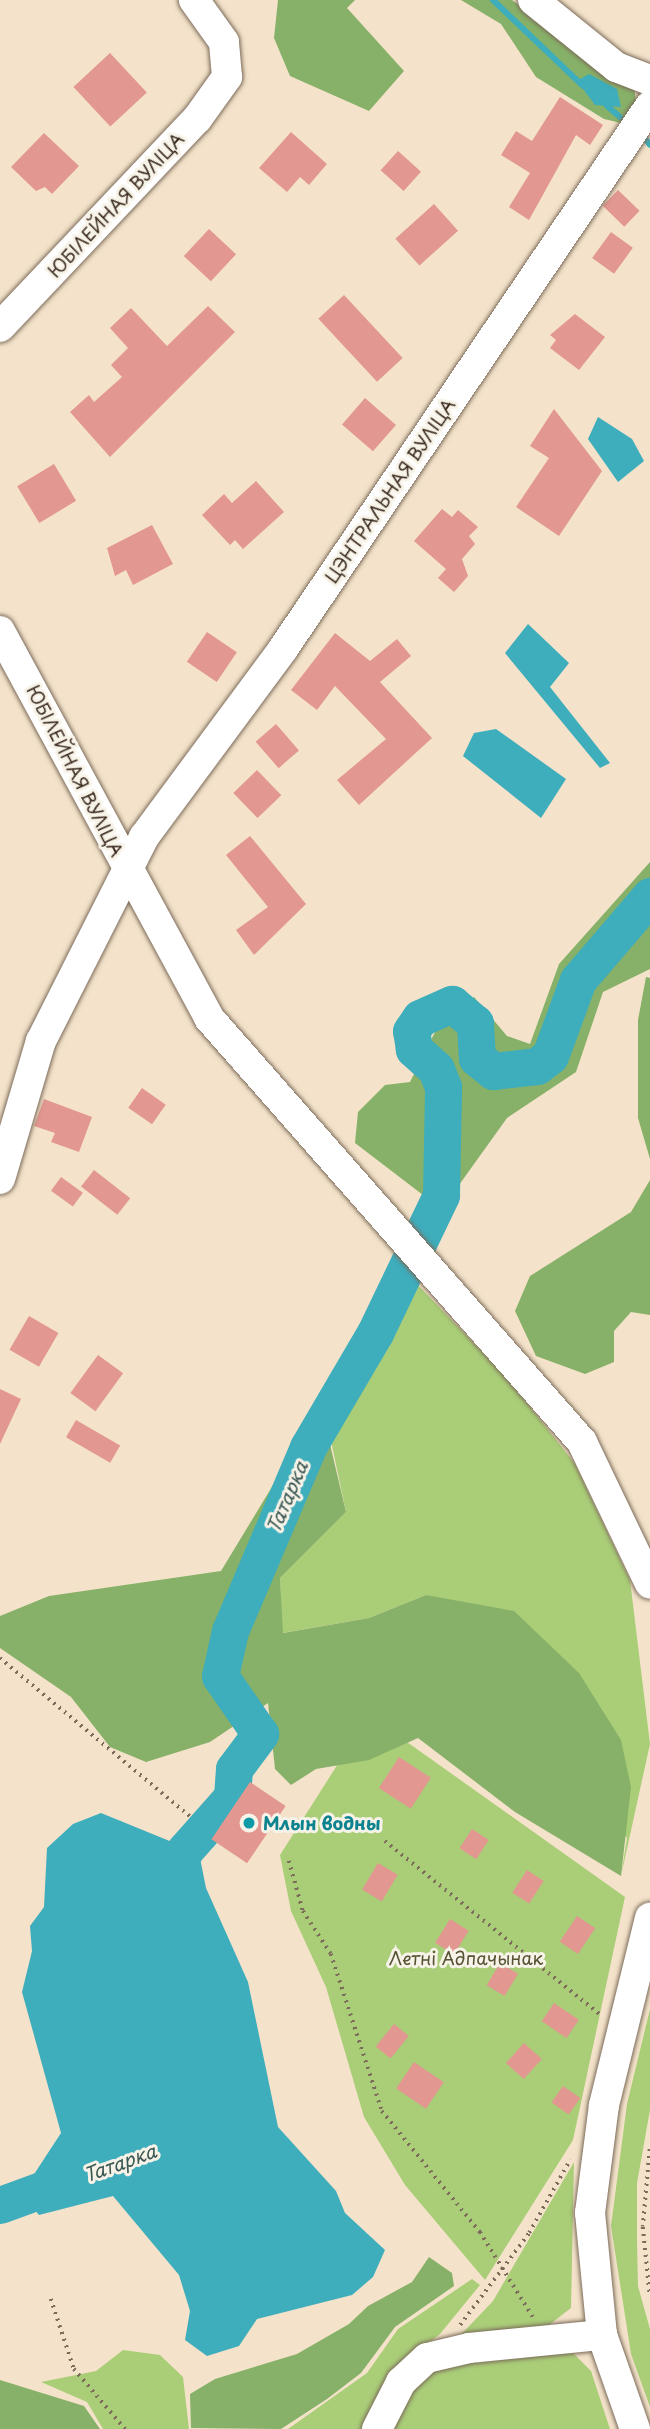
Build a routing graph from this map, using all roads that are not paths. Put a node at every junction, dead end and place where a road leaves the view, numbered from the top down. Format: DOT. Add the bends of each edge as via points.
graph roads {
  1 [pos="194,0"];
  2 [pos="533,0"];
  3 [pos="650,80"];
  4 [pos="650,106"];
  5 [pos="0,327"];
  6 [pos="0,631"];
  7 [pos="128,875"];
  8 [pos="0,1179"];
  9 [pos="650,1584"];
  10 [pos="650,1918"];
  11 [pos="602,2335"];
  12 [pos="377,2429"];
  13 [pos="635,2429"];
  1 -- 5 [label="street, ЮБІЛЕЙНАЯ ВУЛІЦА" via="224,42 227,77 197,119"];
  2 -- 3 [label="street" via="616,67"];
  4 -- 7 [label="street, ЦЭНТРАЛЬНАЯ ВУЛІЦА" via="284,649 144,837"];
  6 -- 7 [label="street, ЮБІЛЕЙНАЯ ВУЛІЦА"];
  7 -- 8 [label="street, ЦЭНТРАЛЬНАЯ ВУЛІЦА" via="41,1041"];
  7 -- 9 [label="street, ЮБІЛЕЙНАЯ ВУЛІЦА" via="209,1018 582,1442"];
  10 -- 11 [label="street" via="600,2127 590,2213"];
  11 -- 12 [label="street" via="541,2338 427,2358 401,2382"];
  11 -- 13 [label="street"];
}
